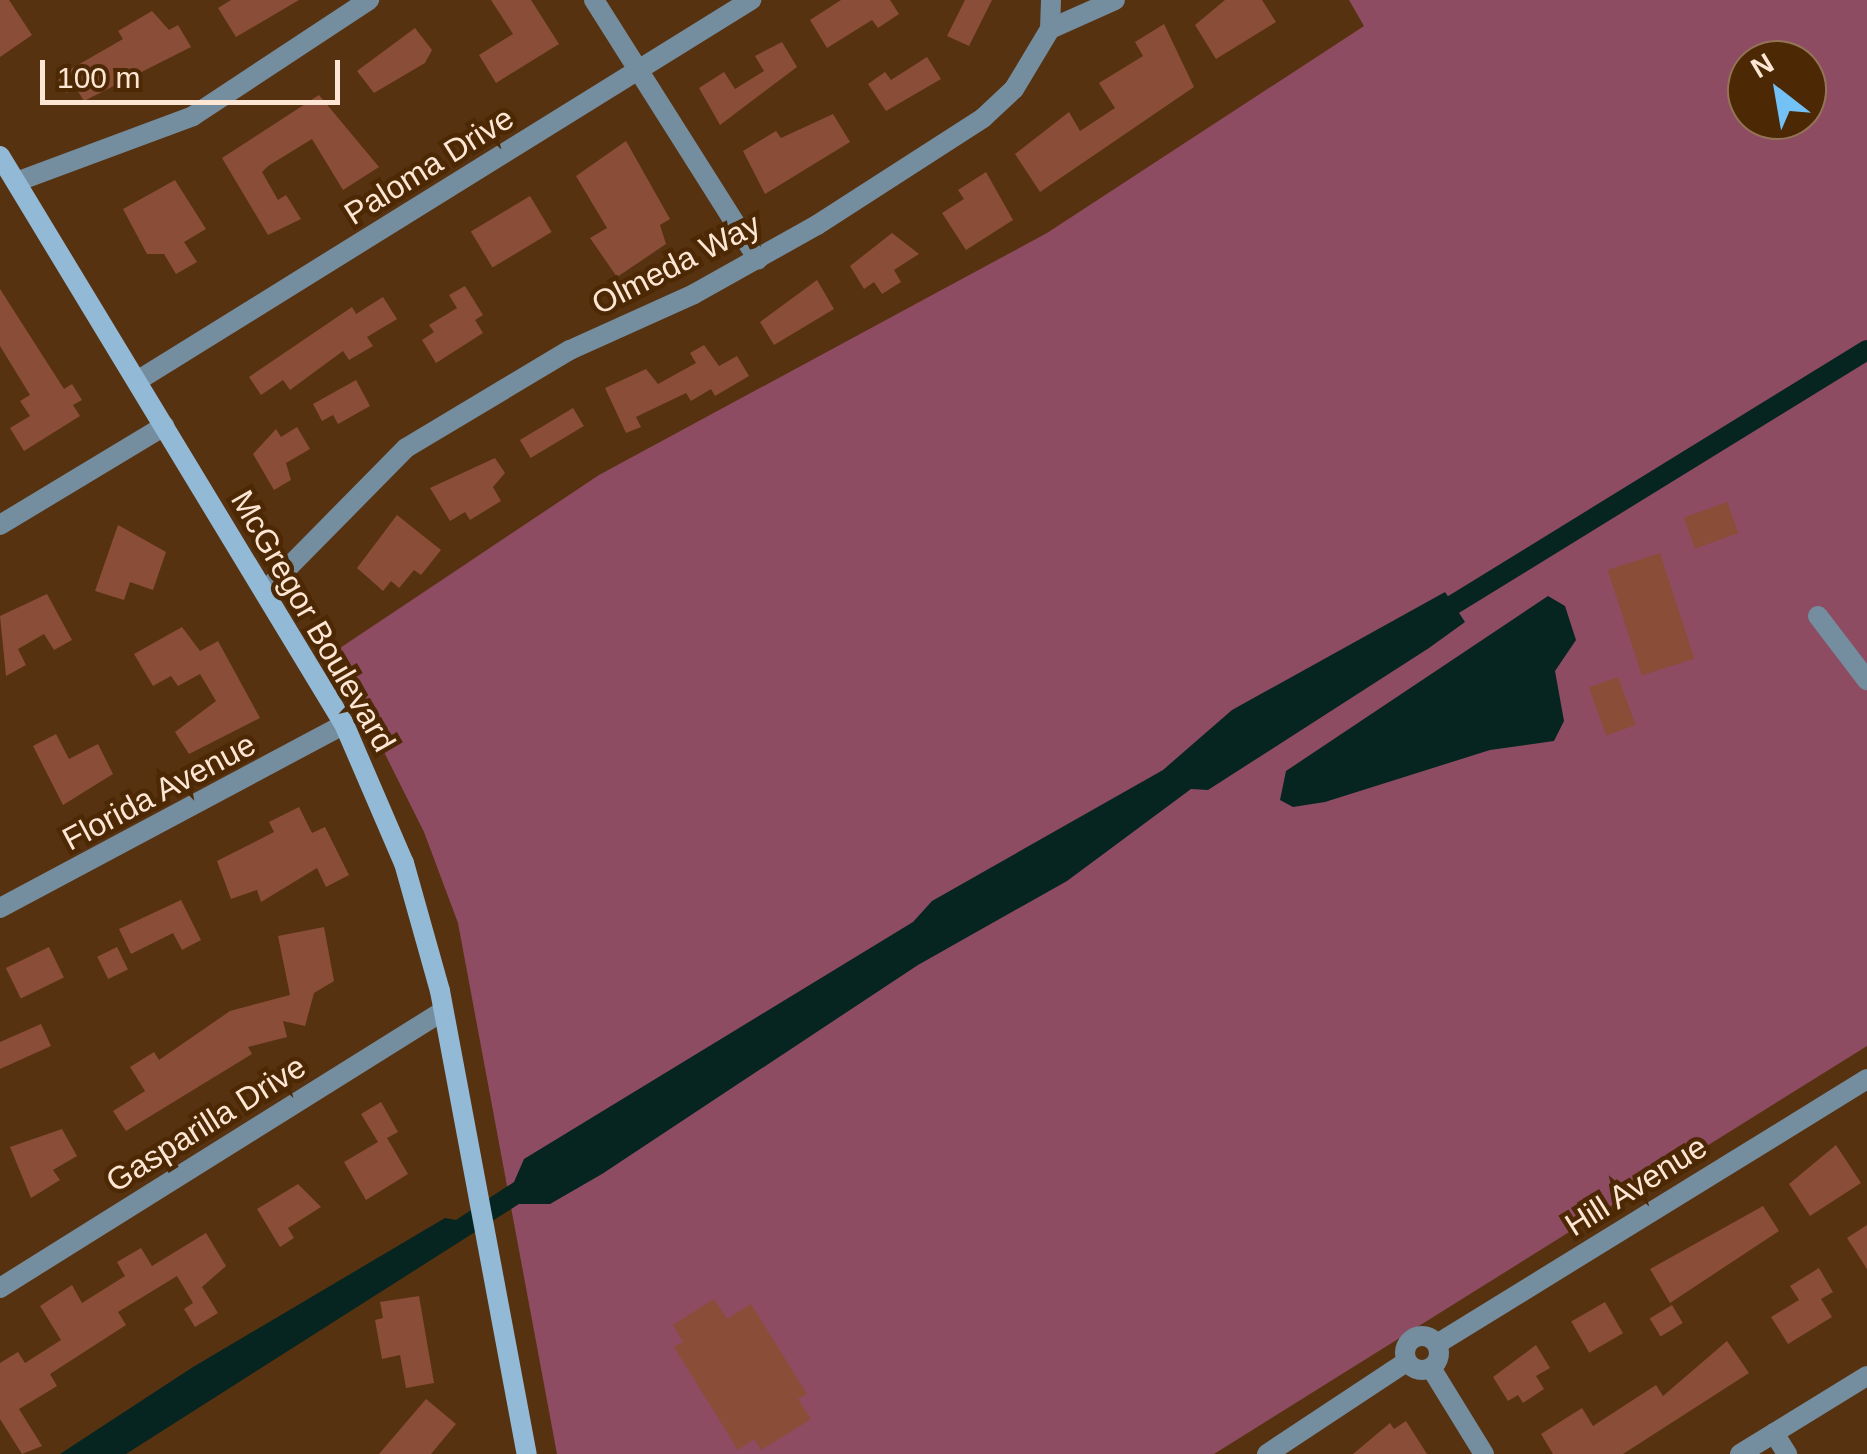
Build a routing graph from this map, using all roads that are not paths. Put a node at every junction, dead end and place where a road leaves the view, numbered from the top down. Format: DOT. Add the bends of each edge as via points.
graph roads {
  1 [pos="369,0"];
  2 [pos="594,0"];
  3 [pos="751,0"];
  4 [pos="1051,0"];
  5 [pos="1115,0"];
  6 [pos="1050,29"];
  7 [pos="638,71"];
  8 [pos="0,156"];
  9 [pos="16,182"];
  10 [pos="758,259"];
  11 [pos="137,382"];
  12 [pos="164,426"];
  13 [pos="0,525"];
  14 [pos="266,590"];
  15 [pos="1818,616"];
  16 [pos="1867,680"];
  17 [pos="344,724"];
  18 [pos="0,908"];
  19 [pos="443,1011"];
  20 [pos="1864,1087"];
  21 [pos="0,1288"];
  22 [pos="1437,1344"];
  23 [pos="1406,1362"];
  24 [pos="1431,1368"];
  25 [pos="1867,1376"];
  26 [pos="1774,1433"];
  27 [pos="527,1454"];
  28 [pos="1268,1454"];
  29 [pos="1484,1454"];
  30 [pos="1740,1454"];
  31 [pos="1787,1454"];
  1 -- 9 [label="street" via="193,116"];
  2 -- 7 [label="street"];
  3 -- 7 [label="street, Paloma Drive"];
  4 -- 6 [label="street"];
  5 -- 6 [label="street"];
  6 -- 10 [label="street, Olmeda Way" via="1014,89 982,118"];
  7 -- 10 [label="street"];
  7 -- 11 [label="street, Paloma Drive"];
  8 -- 9 [label="main road, McGregor Boulevard"];
  9 -- 11 [label="main road, McGregor Boulevard"];
  10 -- 14 [label="street, Olmeda Way" via="570,350 406,448 366,480"];
  11 -- 12 [label="main road, McGregor Boulevard"];
  12 -- 13 [label="street"];
  12 -- 14 [label="main road, McGregor Boulevard"];
  14 -- 17 [label="main road, McGregor Boulevard"];
  15 -- 16 [label="street"];
  17 -- 18 [label="street, Florida Avenue"];
  17 -- 19 [label="main road, McGregor Boulevard" via="404,863"];
  19 -- 21 [label="street, Gasparilla Drive"];
  19 -- 27 [label="main road, McGregor Boulevard"];
  20 -- 22 [label="street, Hill Avenue"];
  22 -- 23 [label="street, Hill Avenue" via="1413,1338"];
  22 -- 24 [label="street"];
  23 -- 24 [label="street"];
  23 -- 28 [label="street"];
  24 -- 29 [label="street"];
  25 -- 26 [label="street"];
  26 -- 30 [label="street"];
  26 -- 31 [label="street"];
}
